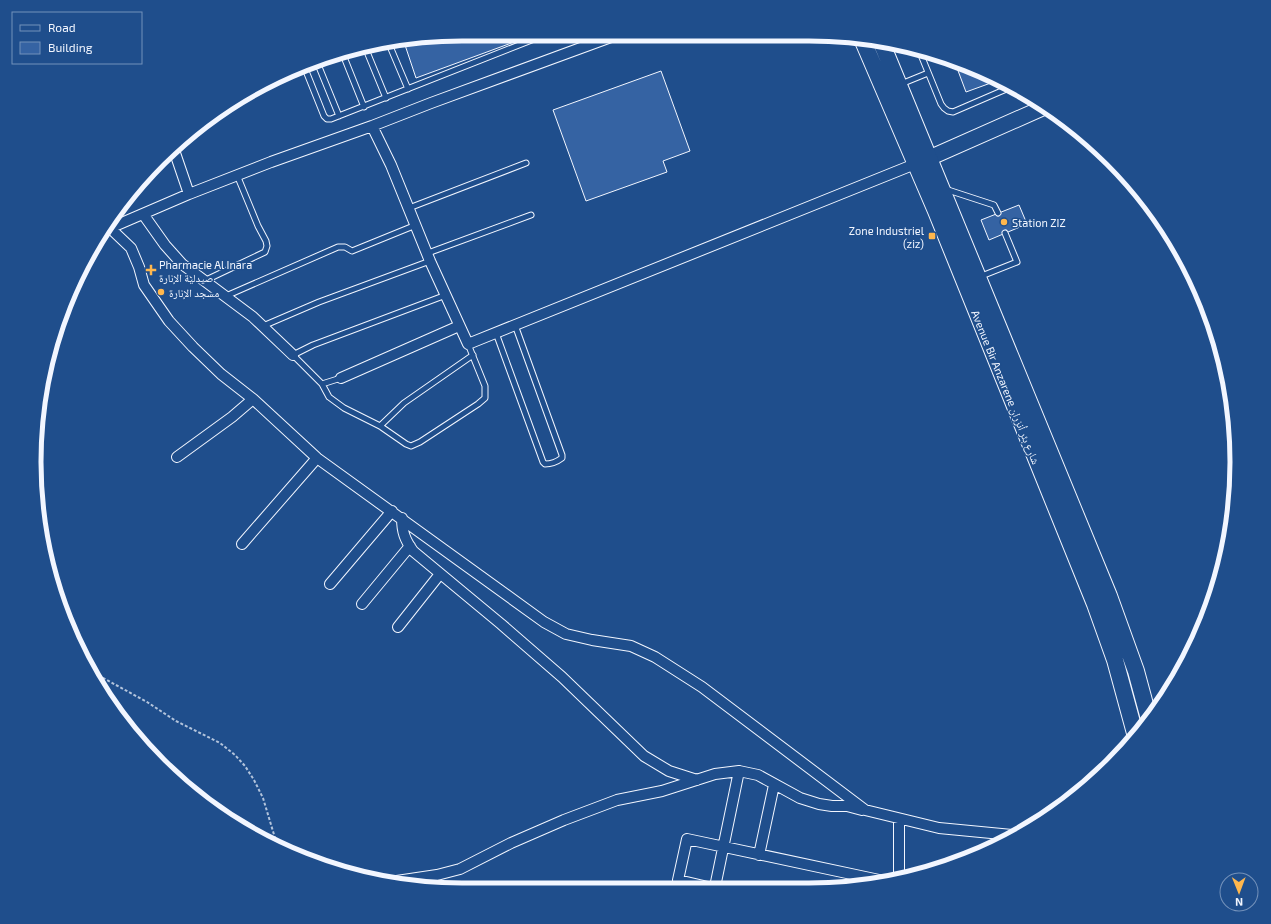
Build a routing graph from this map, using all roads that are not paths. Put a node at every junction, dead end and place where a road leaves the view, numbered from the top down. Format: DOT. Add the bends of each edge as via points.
graph roads {
  1 [pos="529,41"];
  2 [pos="600,41"];
  3 [pos="865,45"];
  4 [pos="390,47"];
  5 [pos="884,48"];
  6 [pos="367,52"];
  7 [pos="921,56"];
  8 [pos="344,58"];
  9 [pos="319,66"];
  10 [pos="306,71"];
  11 [pos="928,73"];
  12 [pos="900,85"];
  13 [pos="408,89"];
  14 [pos="1005,89"];
  15 [pos="386,98"];
  16 [pos="364,106"];
  17 [pos="1039,109"];
  18 [pos="339,116"];
  19 [pos="372,126"];
  20 [pos="175,153"];
  21 [pos="922,161"];
  22 [pos="526,163"];
  23 [pos="237,175"];
  24 [pos="943,189"];
  25 [pos="190,194"];
  26 [pos="409,208"];
  27 [pos="998,213"];
  28 [pos="143,214"];
  29 [pos="530,215"];
  30 [pos="114,225"];
  31 [pos="416,225"];
  32 [pos="111,229"];
  33 [pos="1005,233"];
  34 [pos="429,257"];
  35 [pos="978,277"];
  36 [pos="203,281"];
  37 [pos="446,295"];
  38 [pos="224,297"];
  39 [pos="515,325"];
  40 [pos="262,326"];
  41 [pos="460,326"];
  42 [pos="496,333"];
  43 [pos="468,344"];
  44 [pos="473,354"];
  45 [pos="293,355"];
  46 [pos="341,378"];
  47 [pos="322,384"];
  48 [pos="253,399"];
  49 [pos="380,426"];
  50 [pos="177,457"];
  51 [pos="318,458"];
  52 [pos="392,511"];
  53 [pos="402,518"];
  54 [pos="242,544"];
  55 [pos="410,546"];
  56 [pos="440,574"];
  57 [pos="330,584"];
  58 [pos="362,604"];
  59 [pos="398,627"];
  60 [pos="1147,712"];
  61 [pos="1134,730"];
  62 [pos="739,771"];
  63 [pos="697,780"];
  64 [pos="774,785"];
  65 [pos="865,810"];
  66 [pos="898,819"];
  67 [pos="1006,834"];
  68 [pos="724,847"];
  69 [pos="759,855"];
  70 [pos="899,873"];
  71 [pos="870,878"];
  72 [pos="409,879"];
  73 [pos="678,883"];
  74 [pos="716,883"];
  1 -- 13 [label="lane"];
  2 -- 19 [label="street"];
  3 -- 21 [label="main road, Avenue Bir Anzarene شارع بئر أنزران"];
  4 -- 13 [label="lane"];
  5 -- 12 [label="main road, Avenue Bir Anzarene شارع بئر أنزران"];
  6 -- 15 [label="lane"];
  7 -- 11 [label="lane"];
  8 -- 16 [label="lane"];
  9 -- 18 [label="lane"];
  10 -- 18 [label="lane" via="324,116 331,119"];
  11 -- 12 [label="lane"];
  11 -- 14 [label="lane" via="941,104 948,111 958,110"];
  12 -- 21 [label="main road, Avenue Bir Anzarene شارع بئر أنزران"];
  13 -- 15 [label="lane"];
  15 -- 16 [label="lane"];
  16 -- 18 [label="lane"];
  17 -- 21 [label="street"];
  19 -- 23 [label="street"];
  19 -- 26 [label="street"];
  20 -- 25 [label="street"];
  21 -- 24 [label="main road, Avenue Bir Anzarene شارع بئر أنزران"];
  21 -- 39 [label="street"];
  21 -- 61 [label="main road, Avenue Bir Anzarene شارع بئر أنزران" via="936,211 1095,604 1115,660"];
  22 -- 26 [label="lane"];
  23 -- 25 [label="street"];
  23 -- 36 [label="lane" via="267,246 265,252"];
  24 -- 27 [label="lane" via="994,205"];
  24 -- 35 [label="main road, Avenue Bir Anzarene شارع بئر أنزران"];
  25 -- 28 [label="street"];
  26 -- 31 [label="street"];
  28 -- 30 [label="street"];
  28 -- 36 [label="street" via="182,264"];
  29 -- 34 [label="lane"];
  31 -- 34 [label="street"];
  31 -- 38 [label="lane" via="352,251 338,247"];
  32 -- 48 [label="street" via="131,248 144,285 169,321 221,374"];
  33 -- 35 [label="lane" via="1017,262"];
  34 -- 37 [label="street"];
  34 -- 40 [label="lane"];
  35 -- 60 [label="main road, Avenue Bir Anzarene شارع بئر أنزران" via="1114,609"];
  36 -- 38 [label="street"];
  37 -- 41 [label="street"];
  37 -- 45 [label="lane" via="313,345"];
  38 -- 40 [label="street"];
  39 -- 42 [label="street"];
  39 -- 42 [label="lane" via="562,454 559,460 548,464 543,462"];
  40 -- 45 [label="street"];
  41 -- 43 [label="street"];
  41 -- 46 [label="street"];
  42 -- 43 [label="street"];
  43 -- 44 [label="lane"];
  44 -- 49 [label="lane" via="404,403"];
  44 -- 49 [label="lane" via="485,386 485,398 478,404 416,445 406,444"];
  45 -- 47 [label="lane"];
  46 -- 47 [label="lane"];
  47 -- 49 [label="lane" via="329,397 344,408"];
  48 -- 50 [label="street"];
  48 -- 51 [label="street"];
  51 -- 52 [label="street"];
  51 -- 54 [label="street"];
  52 -- 53 [label="street"];
  52 -- 57 [label="street"];
  53 -- 55 [label="street" via="404,538"];
  53 -- 65 [label="street" via="544,622 566,634 630,646 655,657 695,682"];
  55 -- 56 [label="street"];
  55 -- 58 [label="street"];
  56 -- 59 [label="street"];
  56 -- 63 [label="street" via="562,677 644,756 669,771"];
  62 -- 63 [label="street" via="715,774"];
  62 -- 64 [label="street" via="758,775"];
  62 -- 68 [label="street"];
  63 -- 72 [label="street" via="662,791 617,800 564,820 511,843 460,870"];
  64 -- 65 [label="street" via="819,804"];
  64 -- 69 [label="street"];
  65 -- 66 [label="street"];
  66 -- 67 [label="street" via="939,828"];
  66 -- 70 [label="street"];
  68 -- 69 [label="street"];
  68 -- 73 [label="street" via="687,839"];
  68 -- 74 [label="street"];
  69 -- 71 [label="street"];
}
